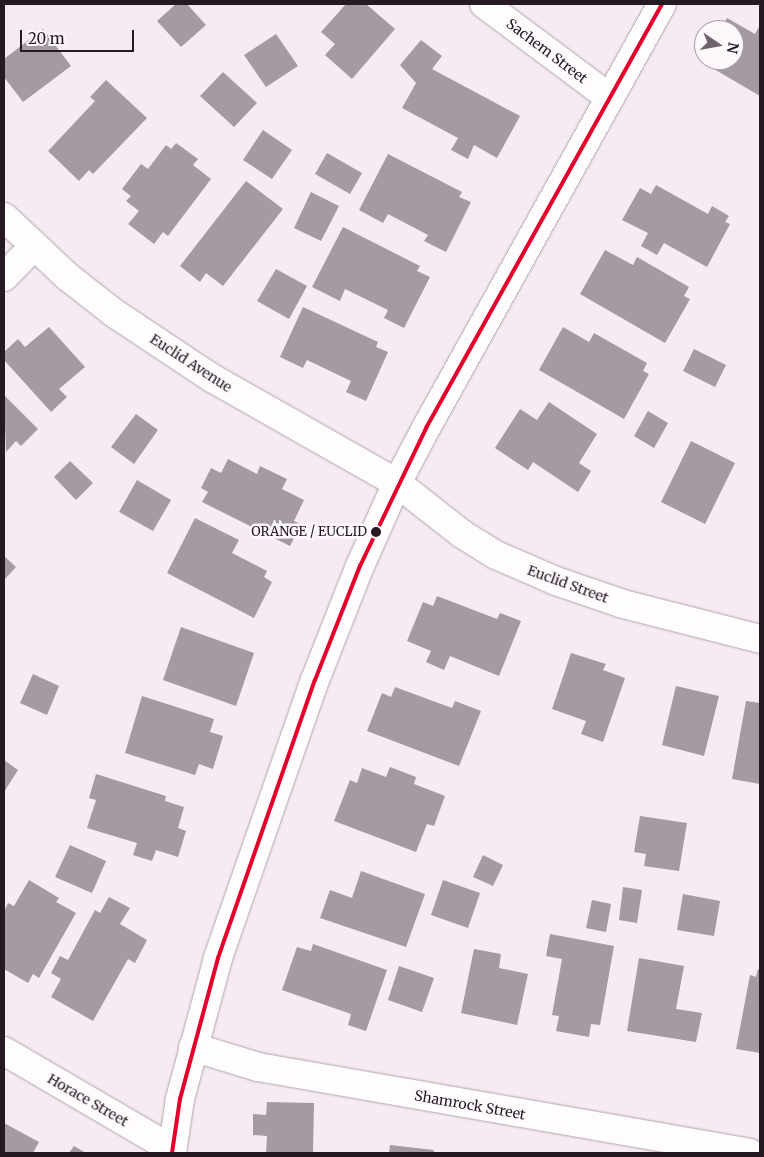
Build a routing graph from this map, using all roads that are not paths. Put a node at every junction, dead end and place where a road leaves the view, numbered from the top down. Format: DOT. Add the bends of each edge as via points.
graph roads {
  1 [pos="484,4"];
  2 [pos="662,4"];
  3 [pos="610,98"];
  4 [pos="4,217"];
  5 [pos="34,246"];
  6 [pos="4,277"];
  7 [pos="397,483"];
  8 [pos="760,639"];
  9 [pos="193,1046"];
  10 [pos="4,1051"];
  11 [pos="172,1151"];
  12 [pos="750,1153"];
  1 -- 3 [label="street, Sachem Street"];
  2 -- 3 [label="street"];
  3 -- 7 [label="street"];
  4 -- 5 [label="street, Euclid Avenue"];
  5 -- 6 [label="street"];
  5 -- 7 [label="street, Euclid Avenue" via="106,307 163,346 273,414"];
  7 -- 8 [label="street, Euclid Street" via="462,534 526,569 659,615"];
  7 -- 9 [label="street" via="308,698 240,891"];
  9 -- 11 [label="street"];
  9 -- 12 [label="street, Shamrock Street" via="258,1067"];
  10 -- 11 [label="street, Horace Street"];
}
